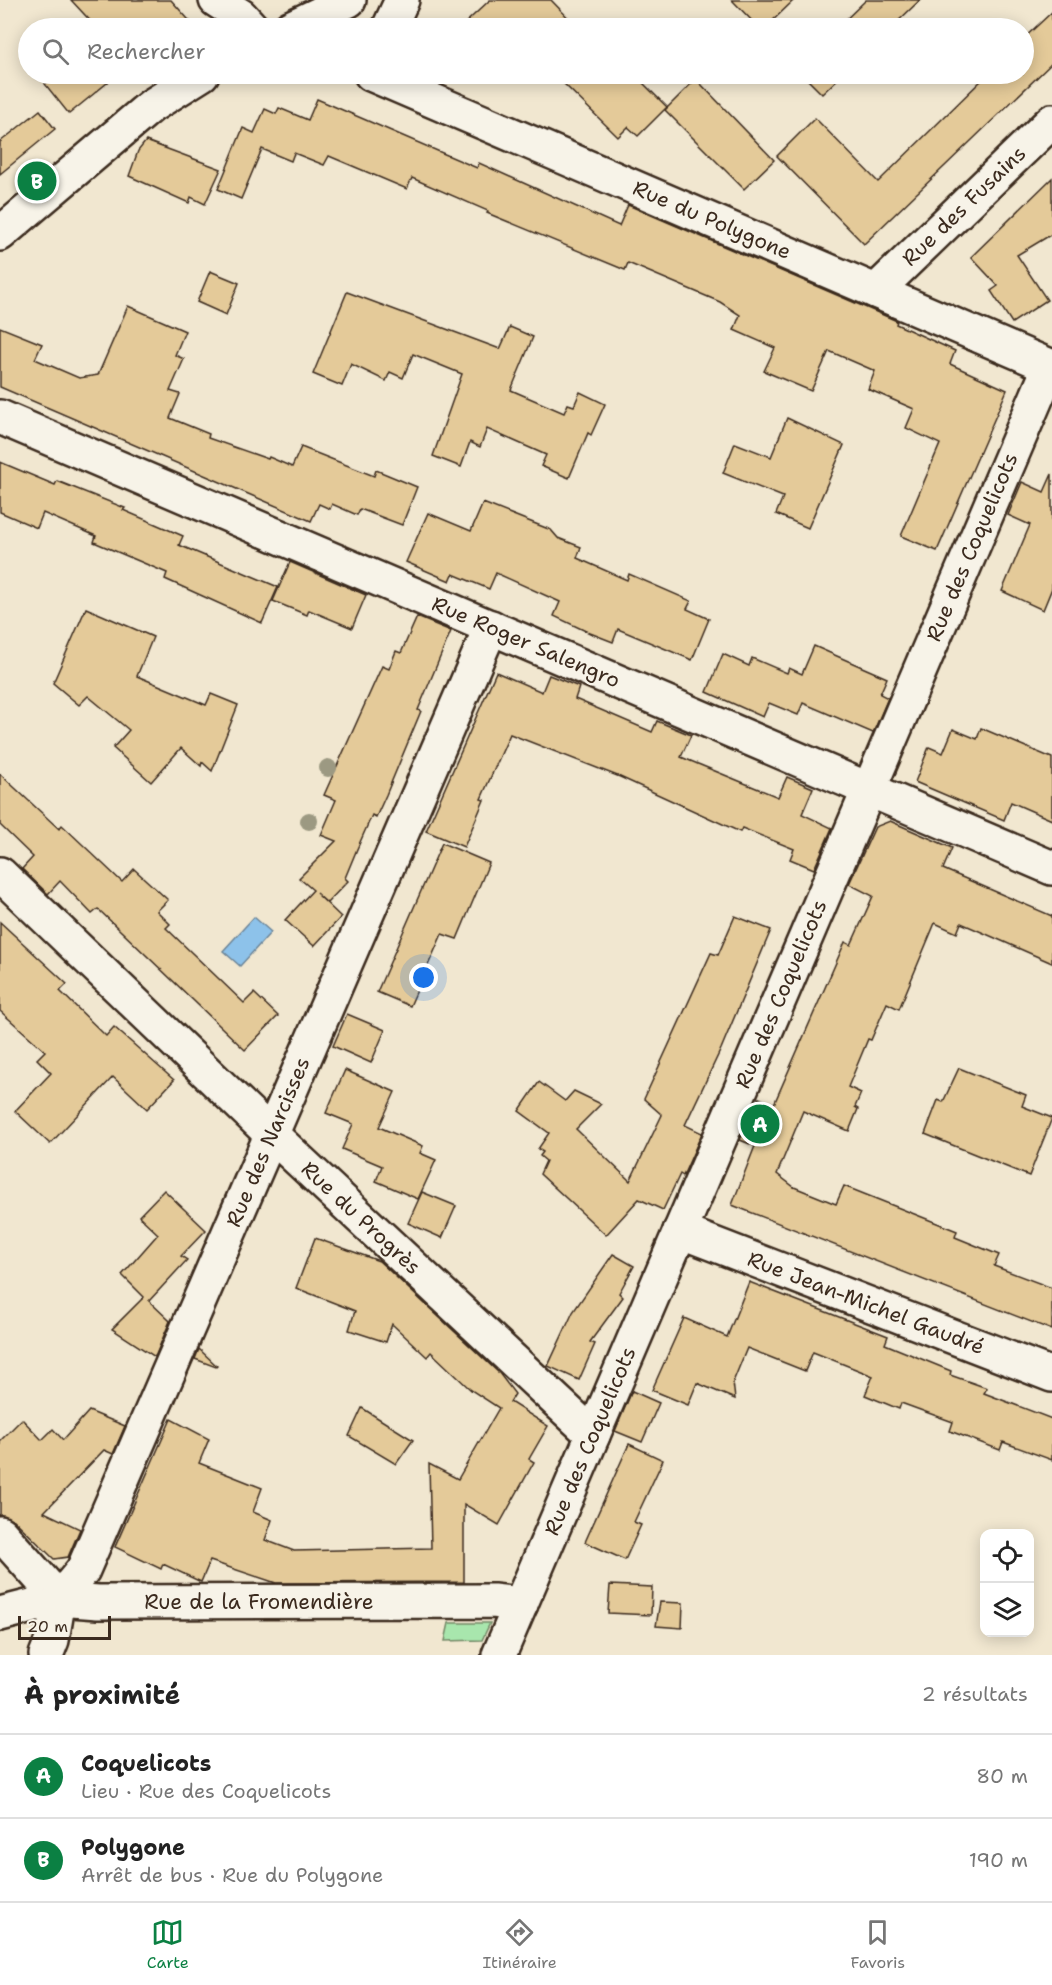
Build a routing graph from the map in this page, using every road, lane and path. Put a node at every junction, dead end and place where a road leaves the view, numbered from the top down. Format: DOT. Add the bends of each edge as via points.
graph roads {
  1 [pos="216,0"];
  2 [pos="349,0"];
  3 [pos="402,0"];
  4 [pos="243,18"];
  5 [pos="311,18"];
  6 [pos="394,18"];
  7 [pos="186,84"];
  8 [pos="403,84"];
  9 [pos="1052,121"];
  10 [pos="0,234"];
  11 [pos="876,291"];
  12 [pos="1051,367"];
  13 [pos="0,417"];
  14 [pos="491,627"];
  15 [pos="869,789"];
  16 [pos="1052,867"];
  17 [pos="0,874"];
  18 [pos="272,1135"];
  19 [pos="680,1231"];
  20 [pos="1052,1375"];
  21 [pos="593,1435"];
  22 [pos="0,1533"];
  23 [pos="59,1599"];
  24 [pos="521,1604"];
  25 [pos="0,1614"];
  26 [pos="46,1655"];
  27 [pos="499,1655"];
  1 -- 4 [label="street"];
  2 -- 5 [label="street"];
  3 -- 6 [label="street"];
  7 -- 10 [label="street" via="152,106"];
  8 -- 11 [label="street, Rue du Polygone"];
  9 -- 11 [label="street, Rue des Fusains"];
  11 -- 12 [label="street, Rue du Polygone"];
  12 -- 15 [label="street, Rue des Coquelicots"];
  13 -- 14 [label="street, Rue Roger Salengro"];
  14 -- 15 [label="street, Rue Roger Salengro"];
  14 -- 18 [label="street, Rue des Narcisses"];
  15 -- 16 [label="street, Rue Roger Salengro"];
  15 -- 19 [label="street, Rue des Coquelicots"];
  17 -- 18 [label="street, Rue du Progrès"];
  18 -- 21 [label="street, Rue du Progrès"];
  18 -- 23 [label="street, Rue des Narcisses" via="83,1570"];
  19 -- 20 [label="street, Rue Jean-Michel Gaudré"];
  19 -- 21 [label="street, Rue des Coquelicots"];
  21 -- 24 [label="street, Rue des Coquelicots"];
  22 -- 23 [label="street"];
  23 -- 24 [label="street, Rue de la Fromendière"];
  23 -- 25 [label="street, Rue de la Fromendière"];
  23 -- 26 [label="street, Rue des Narcisses"];
  24 -- 27 [label="street, Rue des Coquelicots"];
}
